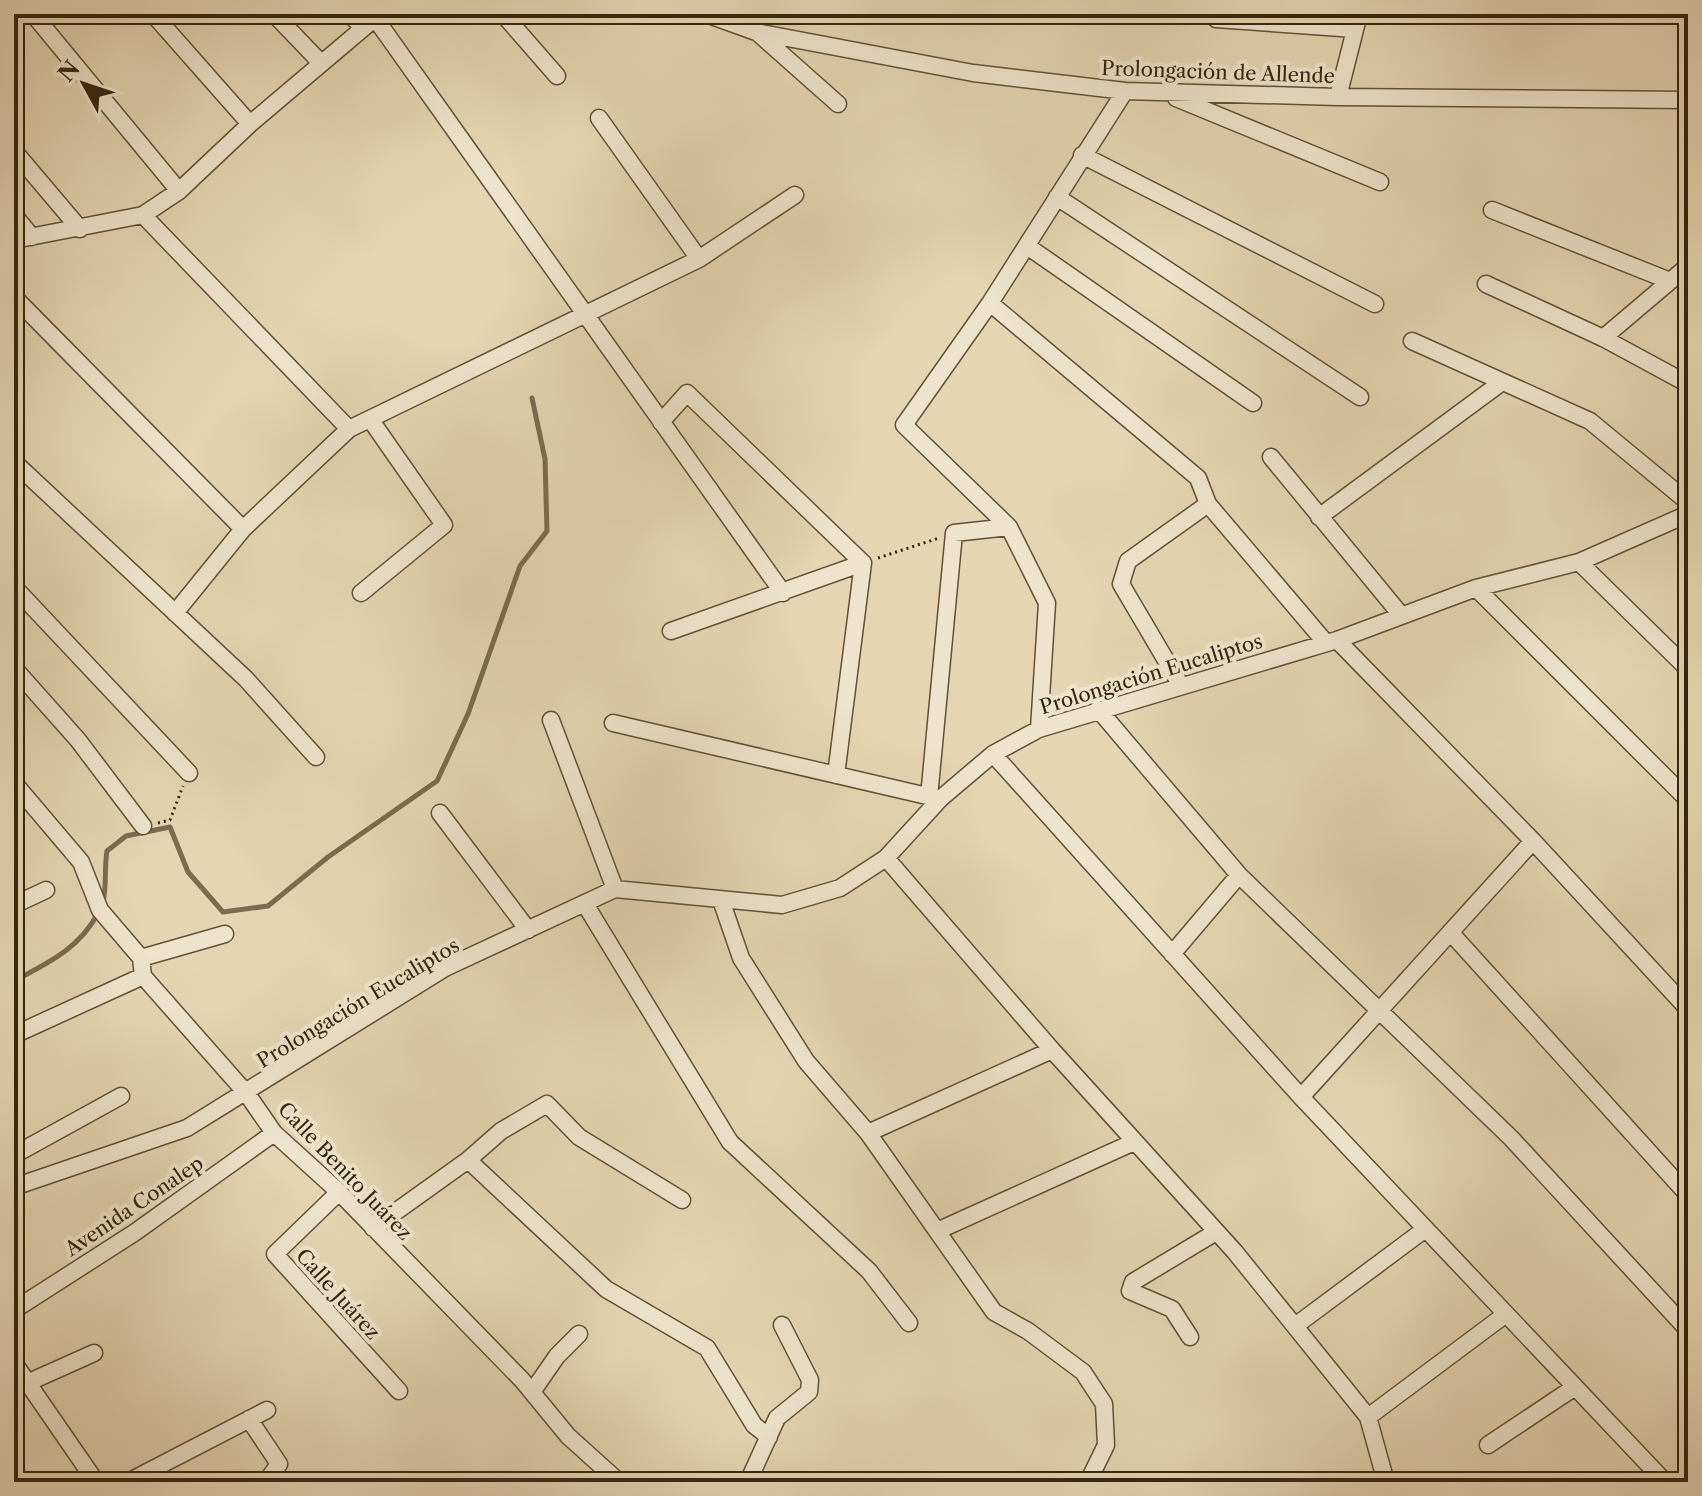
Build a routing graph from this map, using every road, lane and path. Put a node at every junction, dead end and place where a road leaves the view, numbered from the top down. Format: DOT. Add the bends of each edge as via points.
graph roads {
  1 [pos="33,14"];
  2 [pos="153,14"];
  3 [pos="274,14"];
  4 [pos="350,14"];
  5 [pos="503,14"];
  6 [pos="706,14"];
  7 [pos="725,18"];
  8 [pos="1216,19"];
  9 [pos="373,20"];
  10 [pos="1357,21"];
  11 [pos="756,32"];
  12 [pos="321,63"];
  13 [pos="557,76"];
  14 [pos="1125,91"];
  15 [pos="1167,94"];
  16 [pos="1338,97"];
  17 [pos="1688,100"];
  18 [pos="838,104"];
  19 [pos="599,118"];
  20 [pos="250,124"];
  21 [pos="14,151"];
  22 [pos="1082,155"];
  23 [pos="1380,182"];
  24 [pos="179,191"];
  25 [pos="795,195"];
  26 [pos="1057,197"];
  27 [pos="1492,210"];
  28 [pos="14,215"];
  29 [pos="143,215"];
  30 [pos="80,229"];
  31 [pos="32,237"];
  32 [pos="14,240"];
  33 [pos="1027,246"];
  34 [pos="699,259"];
  35 [pos="1688,266"];
  36 [pos="1670,281"];
  37 [pos="1486,284"];
  38 [pos="14,297"];
  39 [pos="990,303"];
  40 [pos="1375,304"];
  41 [pos="587,314"];
  42 [pos="1603,338"];
  43 [pos="1412,341"];
  44 [pos="1502,382"];
  45 [pos="1688,384"];
  46 [pos="1360,397"];
  47 [pos="1253,403"];
  48 [pos="370,419"];
  49 [pos="661,422"];
  50 [pos="349,429"];
  51 [pos="1271,457"];
  52 [pos="14,462"];
  53 [pos="1688,502"];
  54 [pos="1208,504"];
  55 [pos="1688,514"];
  56 [pos="1319,517"];
  57 [pos="1009,527"];
  58 [pos="243,529"];
  59 [pos="954,533"];
  60 [pos="1579,562"];
  61 [pos="863,563"];
  62 [pos="14,587"];
  63 [pos="1476,588"];
  64 [pos="361,593"];
  65 [pos="783,593"];
  66 [pos="175,613"];
  67 [pos="1401,615"];
  68 [pos="671,631"];
  69 [pos="1332,642"];
  70 [pos="14,668"];
  71 [pos="1688,669"];
  72 [pos="1180,684"];
  73 [pos="1098,709"];
  74 [pos="551,720"];
  75 [pos="613,723"];
  76 [pos="1039,729"];
  77 [pos="993,754"];
  78 [pos="316,757"];
  79 [pos="189,773"];
  80 [pos="836,775"];
  81 [pos="14,783"];
  82 [pos="934,798"];
  83 [pos="1688,800"];
  84 [pos="440,813"];
  85 [pos="143,826"];
  86 [pos="1533,841"];
  87 [pos="886,858"];
  88 [pos="1239,875"];
  89 [pos="615,889"];
  90 [pos="46,890"];
  91 [pos="721,900"];
  92 [pos="585,904"];
  93 [pos="14,905"];
  94 [pos="528,930"];
  95 [pos="1451,933"];
  96 [pos="225,934"];
  97 [pos="1172,954"];
  98 [pos="141,958"];
  99 [pos="143,976"];
  100 [pos="1378,1009"];
  101 [pos="1688,1009"];
  102 [pos="14,1035"];
  103 [pos="1052,1050"];
  104 [pos="247,1094"];
  105 [pos="121,1096"];
  106 [pos="1301,1097"];
  107 [pos="274,1133"];
  108 [pos="868,1133"];
  109 [pos="1134,1142"];
  110 [pos="14,1155"];
  111 [pos="468,1160"];
  112 [pos="14,1187"];
  113 [pos="339,1192"];
  114 [pos="1688,1195"];
  115 [pos="682,1200"];
  116 [pos="373,1228"];
  117 [pos="1424,1230"];
  118 [pos="937,1231"];
  119 [pos="1216,1232"];
  120 [pos="14,1310"];
  121 [pos="1506,1314"];
  122 [pos="909,1323"];
  123 [pos="782,1325"];
  124 [pos="1295,1326"];
  125 [pos="1688,1330"];
  126 [pos="579,1334"];
  127 [pos="1190,1337"];
  128 [pos="94,1353"];
  129 [pos="14,1363"];
  130 [pos="27,1383"];
  131 [pos="1575,1387"];
  132 [pos="399,1391"];
  133 [pos="532,1392"];
  134 [pos="267,1410"];
  135 [pos="1368,1417"];
  136 [pos="249,1419"];
  137 [pos="769,1437"];
  138 [pos="1488,1445"];
  139 [pos="96,1482"];
  140 [pos="128,1482"];
  141 [pos="266,1482"];
  142 [pos="619,1482"];
  143 [pos="748,1482"];
  144 [pos="1088,1482"];
  145 [pos="1386,1482"];
  146 [pos="1665,1482"];
  1 -- 24 [label="street"];
  2 -- 20 [label="street"];
  3 -- 12 [label="street"];
  4 -- 9 [label="street"];
  5 -- 13 [label="street"];
  6 -- 7 [label="street, Prolongación de Allende"];
  7 -- 11 [label="street, Prolongación de Allende"];
  8 -- 10 [label="street"];
  9 -- 12 [label="street"];
  9 -- 41 [label="street"];
  10 -- 16 [label="street"];
  11 -- 14 [label="street, Prolongación de Allende" via="973,73"];
  11 -- 18 [label="street"];
  12 -- 20 [label="street"];
  14 -- 15 [label="street, Prolongación de Allende"];
  14 -- 22 [label="street"];
  15 -- 16 [label="street, Prolongación de Allende"];
  15 -- 23 [label="street"];
  16 -- 17 [label="street, Prolongación de Allende"];
  19 -- 34 [label="street"];
  20 -- 24 [label="street"];
  21 -- 30 [label="street"];
  22 -- 26 [label="street"];
  22 -- 40 [label="street"];
  24 -- 29 [label="street"];
  25 -- 34 [label="street"];
  26 -- 33 [label="street"];
  26 -- 46 [label="street"];
  27 -- 36 [label="street"];
  28 -- 31 [label="street"];
  29 -- 30 [label="street"];
  29 -- 50 [label="street"];
  30 -- 31 [label="street"];
  31 -- 32 [label="street"];
  33 -- 39 [label="street"];
  33 -- 47 [label="street"];
  34 -- 41 [label="street"];
  35 -- 36 [label="street"];
  36 -- 42 [label="street"];
  37 -- 42 [label="street"];
  38 -- 58 [label="street"];
  39 -- 54 [label="street" via="1198,478"];
  39 -- 57 [label="street" via="904,425"];
  41 -- 48 [label="street"];
  41 -- 49 [label="street"];
  42 -- 45 [label="street"];
  43 -- 44 [label="street"];
  44 -- 53 [label="street" via="1590,421"];
  44 -- 56 [label="street"];
  48 -- 50 [label="street"];
  48 -- 64 [label="street" via="444,525"];
  49 -- 61 [label="street" via="687,393"];
  49 -- 65 [label="street"];
  50 -- 58 [label="street"];
  51 -- 56 [label="street"];
  52 -- 66 [label="street"];
  54 -- 69 [label="street"];
  54 -- 72 [label="street" via="1128,561 1121,584"];
  55 -- 60 [label="street, Prolongación Eucaliptos"];
  56 -- 67 [label="street"];
  57 -- 59 [label="street"];
  57 -- 76 [label="street" via="1047,603"];
  58 -- 66 [label="street"];
  59 -- 61 [label="path"];
  59 -- 82 [label="street"];
  60 -- 63 [label="street, Prolongación Eucaliptos"];
  60 -- 71 [label="street"];
  61 -- 65 [label="street"];
  61 -- 80 [label="street"];
  62 -- 79 [label="street"];
  63 -- 67 [label="street, Prolongación Eucaliptos"];
  63 -- 83 [label="street"];
  65 -- 68 [label="street"];
  66 -- 78 [label="street" via="246,679"];
  67 -- 69 [label="street, Prolongación Eucaliptos"];
  69 -- 72 [label="street, Prolongación Eucaliptos"];
  69 -- 86 [label="street"];
  70 -- 85 [label="street" via="78,740"];
  72 -- 73 [label="street, Prolongación Eucaliptos"];
  73 -- 76 [label="street, Prolongación Eucaliptos"];
  73 -- 88 [label="street"];
  74 -- 89 [label="street"];
  75 -- 80 [label="street"];
  76 -- 77 [label="street, Prolongación Eucaliptos"];
  77 -- 82 [label="street, Prolongación Eucaliptos"];
  77 -- 97 [label="street"];
  79 -- 85 [label="path" via="170,820"];
  80 -- 82 [label="street"];
  81 -- 98 [label="street" via="81,862 100,910"];
  82 -- 87 [label="street, Prolongación Eucaliptos"];
  84 -- 94 [label="street"];
  86 -- 95 [label="street"];
  86 -- 101 [label="street"];
  87 -- 91 [label="street, Prolongación Eucaliptos" via="840,888 782,905"];
  87 -- 103 [label="street"];
  88 -- 97 [label="street"];
  88 -- 100 [label="street"];
  89 -- 91 [label="street, Prolongación Eucaliptos"];
  89 -- 92 [label="street, Prolongación Eucaliptos"];
  90 -- 93 [label="street"];
  91 -- 108 [label="street" via="741,958 806,1061"];
  92 -- 94 [label="street, Prolongación Eucaliptos"];
  92 -- 122 [label="street" via="730,1142 869,1271"];
  94 -- 104 [label="street, Prolongación Eucaliptos" via="445,968"];
  95 -- 100 [label="street"];
  95 -- 114 [label="street"];
  96 -- 98 [label="street"];
  97 -- 106 [label="street"];
  98 -- 99 [label="street"];
  99 -- 102 [label="street"];
  99 -- 104 [label="street, Calle Benito Juárez"];
  100 -- 106 [label="street"];
  100 -- 125 [label="street" via="1511,1138"];
  103 -- 108 [label="street"];
  103 -- 109 [label="street"];
  104 -- 107 [label="street, Calle Benito Juárez"];
  104 -- 112 [label="street, Prolongación Eucaliptos" via="187,1128"];
  105 -- 110 [label="street"];
  106 -- 117 [label="street"];
  107 -- 113 [label="street, Calle Benito Juárez"];
  107 -- 120 [label="street, Avenida Conalep"];
  108 -- 118 [label="street"];
  109 -- 118 [label="street"];
  109 -- 119 [label="street"];
  111 -- 115 [label="street" via="501,1131 541,1106 552,1107 579,1137"];
  111 -- 116 [label="street"];
  111 -- 137 [label="street" via="606,1289 707,1348 754,1425"];
  113 -- 116 [label="street, Calle Benito Juárez"];
  113 -- 132 [label="street, Calle Juárez" via="275,1254"];
  116 -- 133 [label="street, Calle Benito Juárez"];
  117 -- 121 [label="street"];
  117 -- 124 [label="street"];
  118 -- 144 [label="street" via="994,1312 1083,1372 1104,1404 1106,1445"];
  119 -- 124 [label="street"];
  119 -- 127 [label="street" via="1133,1282 1130,1291 1172,1309"];
  121 -- 131 [label="street"];
  121 -- 135 [label="street"];
  123 -- 137 [label="street" via="810,1380 809,1392 777,1418"];
  124 -- 135 [label="street"];
  126 -- 133 [label="street"];
  128 -- 130 [label="street"];
  129 -- 130 [label="street"];
  130 -- 139 [label="street"];
  131 -- 138 [label="street"];
  131 -- 146 [label="street"];
  133 -- 142 [label="street, Calle Benito Juárez" via="568,1436"];
  134 -- 136 [label="street"];
  135 -- 145 [label="street"];
  136 -- 140 [label="street"];
  136 -- 141 [label="street" via="279,1464"];
  137 -- 143 [label="street"];
}
